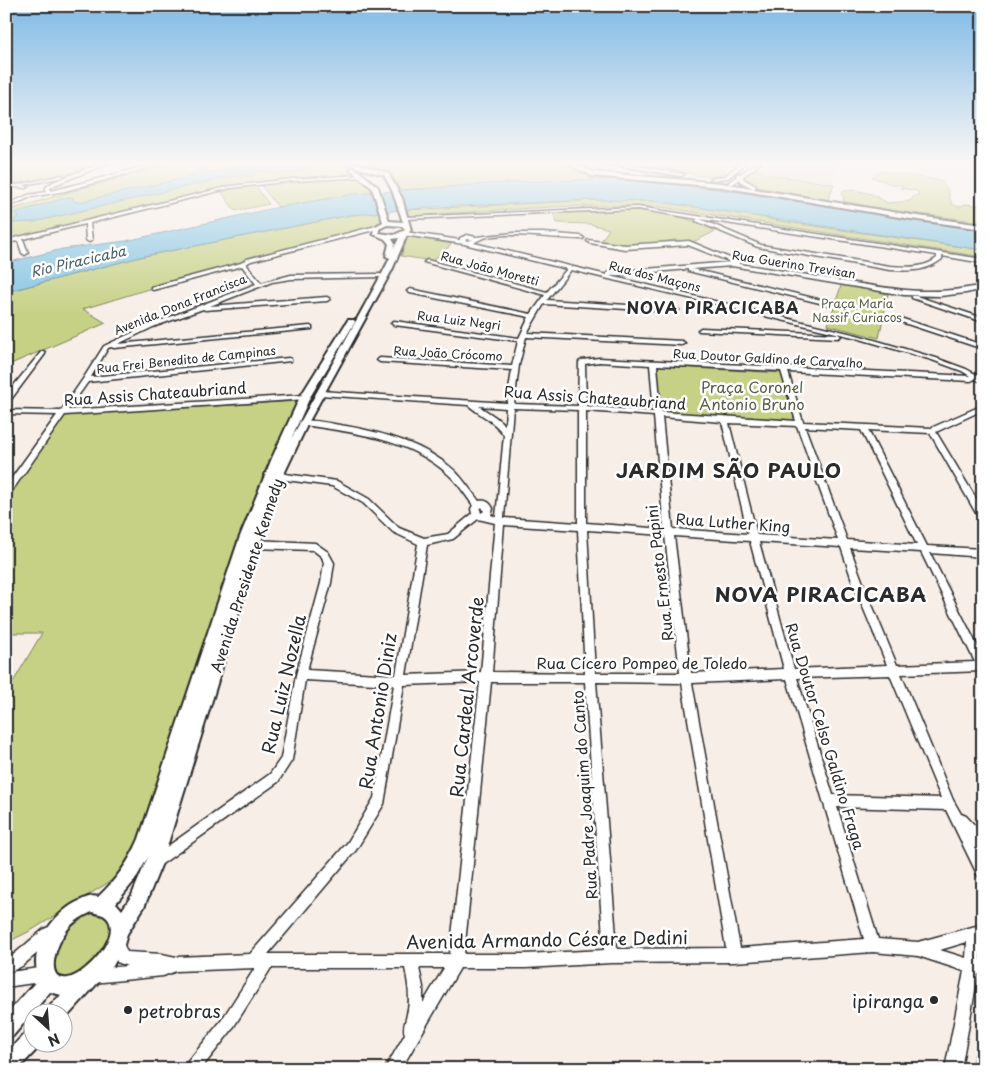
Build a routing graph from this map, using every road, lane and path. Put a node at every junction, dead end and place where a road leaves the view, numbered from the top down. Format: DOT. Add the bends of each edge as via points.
graph roads {
  1 [pos="124,213"];
  2 [pos="385,213"];
  3 [pos="402,213"];
  4 [pos="514,213"];
  5 [pos="667,213"];
  6 [pos="886,213"];
  7 [pos="898,213"];
  8 [pos="387,220"];
  9 [pos="704,220"];
  10 [pos="87,222"];
  11 [pos="406,226"];
  12 [pos="983,226"];
  13 [pos="376,230"];
  14 [pos="417,235"];
  15 [pos="387,237"];
  16 [pos="430,237"];
  17 [pos="473,238"];
  18 [pos="581,238"];
  19 [pos="20,239"];
  20 [pos="89,240"];
  21 [pos="590,241"];
  22 [pos="6,242"];
  23 [pos="465,242"];
  24 [pos="485,246"];
  25 [pos="25,253"];
  26 [pos="939,256"];
  27 [pos="983,261"];
  28 [pos="427,262"];
  29 [pos="243,264"];
  30 [pos="739,264"];
  31 [pos="570,268"];
  32 [pos="682,268"];
  33 [pos="601,274"];
  34 [pos="380,276"];
  35 [pos="260,284"];
  36 [pos="153,288"];
  37 [pos="983,288"];
  38 [pos="973,290"];
  39 [pos="410,291"];
  40 [pos="904,293"];
  41 [pos="548,294"];
  42 [pos="983,295"];
  43 [pos="327,299"];
  44 [pos="542,302"];
  45 [pos="828,303"];
  46 [pos="197,309"];
  47 [pos="676,310"];
  48 [pos="533,316"];
  49 [pos="900,320"];
  50 [pos="983,320"];
  51 [pos="394,323"];
  52 [pos="807,324"];
  53 [pos="310,328"];
  54 [pos="701,330"];
  55 [pos="808,335"];
  56 [pos="855,336"];
  57 [pos="523,337"];
  58 [pos="682,343"];
  59 [pos="106,347"];
  60 [pos="983,347"];
  61 [pos="43,353"];
  62 [pos="289,360"];
  63 [pos="380,360"];
  64 [pos="582,362"];
  65 [pos="652,363"];
  66 [pos="515,368"];
  67 [pos="784,371"];
  68 [pos="958,374"];
  69 [pos="972,378"];
  70 [pos="86,380"];
  71 [pos="983,382"];
  72 [pos="320,393"];
  73 [pos="305,397"];
  74 [pos="6,400"];
  75 [pos="466,403"];
  76 [pos="510,406"];
  77 [pos="583,408"];
  78 [pos="983,408"];
  79 [pos="6,412"];
  80 [pos="62,413"];
  81 [pos="657,414"];
  82 [pos="725,420"];
  83 [pos="302,423"];
  84 [pos="800,423"];
  85 [pos="864,428"];
  86 [pos="932,431"];
  87 [pos="508,436"];
  88 [pos="278,476"];
  89 [pos="6,493"];
  90 [pos="502,496"];
  91 [pos="482,505"];
  92 [pos="480,515"];
  93 [pos="983,518"];
  94 [pos="499,521"];
  95 [pos="582,526"];
  96 [pos="669,532"];
  97 [pos="753,538"];
  98 [pos="423,542"];
  99 [pos="843,543"];
  100 [pos="254,544"];
  101 [pos="922,549"];
  102 [pos="983,553"];
  103 [pos="982,666"];
  104 [pos="893,670"];
  105 [pos="301,675"];
  106 [pos="791,675"];
  107 [pos="486,677"];
  108 [pos="590,678"];
  109 [pos="686,678"];
  110 [pos="400,680"];
  111 [pos="830,801"];
  112 [pos="949,804"];
  113 [pos="983,844"];
  114 [pos="154,863"];
  115 [pos="983,871"];
  116 [pos="103,904"];
  117 [pos="59,926"];
  118 [pos="979,932"];
  119 [pos="118,936"];
  120 [pos="873,945"];
  121 [pos="918,949"];
  122 [pos="734,955"];
  123 [pos="611,956"];
  124 [pos="260,961"];
  125 [pos="411,961"];
  126 [pos="456,961"];
  127 [pos="176,964"];
  128 [pos="6,967"];
  129 [pos="977,967"];
  130 [pos="48,976"];
  131 [pos="91,978"];
  132 [pos="6,980"];
  133 [pos="68,1002"];
  134 [pos="6,1029"];
  135 [pos="22,1051"];
  136 [pos="983,1052"];
  137 [pos="6,1068"];
  138 [pos="191,1069"];
  139 [pos="391,1069"];
  140 [pos="953,1069"];
  141 [pos="979,1069"];
  1 -- 10 [label="street"];
  2 -- 8 [label="main road"];
  3 -- 11 [label="main road"];
  4 -- 11 [label="street" via="429,217"];
  5 -- 9 [label="street"];
  6 -- 12 [label="main road"];
  7 -- 12 [label="main road"];
  8 -- 11 [label="main road"];
  8 -- 13 [label="main road"];
  9 -- 26 [label="street"];
  9 -- 26 [label="street" via="760,246 890,268 911,270 931,266"];
  10 -- 19 [label="street"];
  10 -- 20 [label="street"];
  11 -- 14 [label="street, Rua dos Maçons"];
  11 -- 15 [label="main road"];
  11 -- 72 [label="main road, Avenida Presidente Kennedy" via="388,270"];
  13 -- 15 [label="main road" via="379,235"];
  13 -- 29 [label="street"];
  14 -- 16 [label="street, Rua dos Maçons"];
  15 -- 34 [label="main road, Avenida Presidente Kennedy" via="391,241 391,250"];
  16 -- 17 [label="street, Rua dos Maçons"];
  16 -- 23 [label="street, Rua dos Maçons"];
  17 -- 18 [label="street" via="544,234"];
  17 -- 23 [label="street" via="462,239"];
  17 -- 24 [label="street, Rua dos Maçons"];
  19 -- 22 [label="street"];
  19 -- 25 [label="street"];
  21 -- 30 [label="street" via="625,248 689,243"];
  23 -- 24 [label="street, Rua dos Maçons"];
  24 -- 31 [label="street, Rua dos Maçons"];
  26 -- 27 [label="street"];
  28 -- 41 [label="street, Rua João Moretti"];
  29 -- 35 [label="street"];
  29 -- 36 [label="street"];
  30 -- 32 [label="street, Rua Guerino Trevisan"];
  30 -- 40 [label="street, Rua Guerino Trevisan"];
  31 -- 33 [label="street, Rua dos Maçons"];
  31 -- 41 [label="street, Rua Cardeal Arcoverde"];
  32 -- 33 [label="street, Rua Guerino Trevisan"];
  32 -- 45 [label="street"];
  33 -- 52 [label="street, Rua dos Maçons"];
  34 -- 35 [label="street, Avenida Dona Francisca" via="291,277"];
  34 -- 73 [label="main road, Avenida Presidente Kennedy"];
  35 -- 46 [label="street, Avenida Dona Francisca"];
  37 -- 38 [label="street, Rua Guerino Trevisan"];
  38 -- 40 [label="street, Rua Guerino Trevisan" via="940,294"];
  38 -- 42 [label="street"];
  39 -- 48 [label="street"];
  40 -- 50 [label="street"];
  41 -- 44 [label="street, Rua Cardeal Arcoverde"];
  43 -- 46 [label="street"];
  44 -- 47 [label="street"];
  44 -- 48 [label="street, Rua Cardeal Arcoverde"];
  46 -- 59 [label="street, Avenida Dona Francisca"];
  48 -- 57 [label="street, Rua Cardeal Arcoverde"];
  49 -- 60 [label="street"];
  51 -- 57 [label="street, Rua Luiz Negri"];
  52 -- 55 [label="street"];
  52 -- 56 [label="street, Rua dos Maçons"];
  53 -- 59 [label="street"];
  54 -- 55 [label="street"];
  55 -- 56 [label="street"];
  56 -- 68 [label="street, Rua dos Maçons" via="934,359"];
  57 -- 58 [label="street"];
  57 -- 66 [label="street, Rua Cardeal Arcoverde"];
  59 -- 70 [label="street, Avenida Dona Francisca"];
  61 -- 74 [label="street"];
  62 -- 70 [label="street, Rua Frei Benedito de Campinas"];
  63 -- 66 [label="street, Rua João Crócomo"];
  64 -- 65 [label="street, Rua Doutor Galdino de Carvalho"];
  64 -- 77 [label="street, Rua Padre Joaquim do Canto"];
  65 -- 67 [label="street, Rua Doutor Galdino de Carvalho"];
  65 -- 81 [label="street, Rua Ernesto Papini"];
  66 -- 76 [label="street, Rua Cardeal Arcoverde"];
  67 -- 68 [label="street, Rua Doutor Galdino de Carvalho"];
  67 -- 84 [label="street"];
  68 -- 69 [label="street, Rua Doutor Galdino de Carvalho"];
  68 -- 69 [label="street, Rua dos Maçons"];
  69 -- 71 [label="street, Rua dos Maçons"];
  70 -- 80 [label="street, Avenida Dona Francisca"];
  72 -- 75 [label="street, Rua Assis Chateaubriand"];
  72 -- 83 [label="main road, Avenida Presidente Kennedy"];
  73 -- 80 [label="street, Rua Assis Chateaubriand"];
  73 -- 116 [label="main road, Avenida Presidente Kennedy" via="245,539 147,840 136,866"];
  75 -- 76 [label="street, Rua Assis Chateaubriand"];
  75 -- 87 [label="street" via="488,413 501,424"];
  76 -- 77 [label="street, Rua Assis Chateaubriand"];
  76 -- 87 [label="street, Rua Cardeal Arcoverde"];
  77 -- 81 [label="street, Rua Assis Chateaubriand"];
  77 -- 95 [label="street, Rua Padre Joaquim do Canto"];
  78 -- 86 [label="street, Rua Assis Chateaubriand"];
  79 -- 80 [label="street, Rua Assis Chateaubriand"];
  80 -- 89 [label="street, Avenida Dona Francisca"];
  81 -- 82 [label="street, Rua Assis Chateaubriand"];
  81 -- 96 [label="street, Rua Ernesto Papini"];
  82 -- 84 [label="street, Rua Assis Chateaubriand"];
  82 -- 97 [label="street, Rua Doutor Celso Galdino Fraga"];
  83 -- 88 [label="main road, Avenida Presidente Kennedy"];
  83 -- 91 [label="street" via="359,430 401,442 451,472"];
  84 -- 85 [label="street, Rua Assis Chateaubriand"];
  84 -- 99 [label="street"];
  85 -- 86 [label="street, Rua Assis Chateaubriand"];
  85 -- 101 [label="street"];
  86 -- 93 [label="street"];
  87 -- 90 [label="street, Rua Cardeal Arcoverde"];
  88 -- 98 [label="street" via="334,482 366,500 396,530"];
  88 -- 100 [label="main road, Avenida Presidente Kennedy"];
  90 -- 91 [label="street"];
  90 -- 94 [label="street, Rua Cardeal Arcoverde"];
  91 -- 92 [label="street" via="474,509"];
  92 -- 94 [label="street, Rua Luther King"];
  92 -- 98 [label="street" via="450,537"];
  94 -- 95 [label="street, Rua Luther King"];
  94 -- 107 [label="street, Rua Cardeal Arcoverde"];
  95 -- 96 [label="street, Rua Luther King"];
  95 -- 108 [label="street, Rua Padre Joaquim do Canto"];
  96 -- 97 [label="street, Rua Luther King"];
  96 -- 109 [label="street, Rua Ernesto Papini"];
  97 -- 99 [label="street, Rua Luther King"];
  97 -- 106 [label="street, Rua Doutor Celso Galdino Fraga"];
  98 -- 110 [label="street, Rua Antonio Diniz"];
  99 -- 101 [label="street, Rua Luther King"];
  99 -- 104 [label="street"];
  100 -- 105 [label="street, Rua Luiz Nozella" via="315,547 329,563"];
  100 -- 114 [label="main road, Avenida Presidente Kennedy"];
  101 -- 102 [label="street, Rua Luther King"];
  101 -- 103 [label="street"];
  103 -- 104 [label="street, Rua Cícero Pompeo de Toledo"];
  104 -- 106 [label="street, Rua Cícero Pompeo de Toledo"];
  104 -- 112 [label="street"];
  105 -- 110 [label="street, Rua Cícero Pompeo de Toledo"];
  105 -- 114 [label="street, Rua Luiz Nozella" via="286,760 274,778"];
  106 -- 109 [label="street, Rua Cícero Pompeo de Toledo"];
  106 -- 111 [label="street, Rua Doutor Celso Galdino Fraga"];
  107 -- 108 [label="street, Rua Cícero Pompeo de Toledo"];
  107 -- 110 [label="street, Rua Cícero Pompeo de Toledo"];
  107 -- 126 [label="street, Rua Cardeal Arcoverde"];
  108 -- 109 [label="street, Rua Cícero Pompeo de Toledo"];
  108 -- 123 [label="street, Rua Padre Joaquim do Canto"];
  109 -- 122 [label="street, Rua Ernesto Papini"];
  110 -- 124 [label="street, Rua Antonio Diniz" via="380,800 352,846"];
  111 -- 112 [label="street"];
  111 -- 120 [label="street, Rua Doutor Celso Galdino Fraga"];
  112 -- 113 [label="street"];
  112 -- 115 [label="street"];
  114 -- 119 [label="main road, Avenida Presidente Kennedy"];
  116 -- 117 [label="main road" via="80,908"];
  116 -- 119 [label="main road" via="112,909 117,918"];
  117 -- 128 [label="street"];
  117 -- 130 [label="main road" via="45,956 44,968"];
  118 -- 121 [label="street, Avenida Armando Césare Dedini"];
  118 -- 129 [label="street"];
  119 -- 127 [label="street, Avenida Armando Césare Dedini" via="122,957 166,960"];
  119 -- 131 [label="main road" via="110,958"];
  120 -- 121 [label="street, Avenida Armando Césare Dedini"];
  120 -- 122 [label="street, Avenida Armando Césare Dedini"];
  121 -- 129 [label="street, Avenida Armando Césare Dedini"];
  122 -- 123 [label="street, Avenida Armando Césare Dedini"];
  123 -- 126 [label="street, Avenida Armando Césare Dedini"];
  124 -- 125 [label="street, Avenida Armando Césare Dedini"];
  124 -- 127 [label="street, Avenida Armando Césare Dedini"];
  124 -- 138 [label="street, Rua Antonio Diniz" via="226,1026"];
  125 -- 126 [label="street, Avenida Armando Césare Dedini"];
  125 -- 139 [label="street" via="416,988 414,1020"];
  126 -- 139 [label="street"];
  127 -- 131 [label="street, Avenida Armando Césare Dedini" via="163,969"];
  129 -- 140 [label="street"];
  130 -- 131 [label="main road" via="55,984 66,987"];
  130 -- 132 [label="street"];
  130 -- 134 [label="main road"];
  131 -- 133 [label="main road"];
  135 -- 137 [label="main road"];
  136 -- 141 [label="street"];
}
